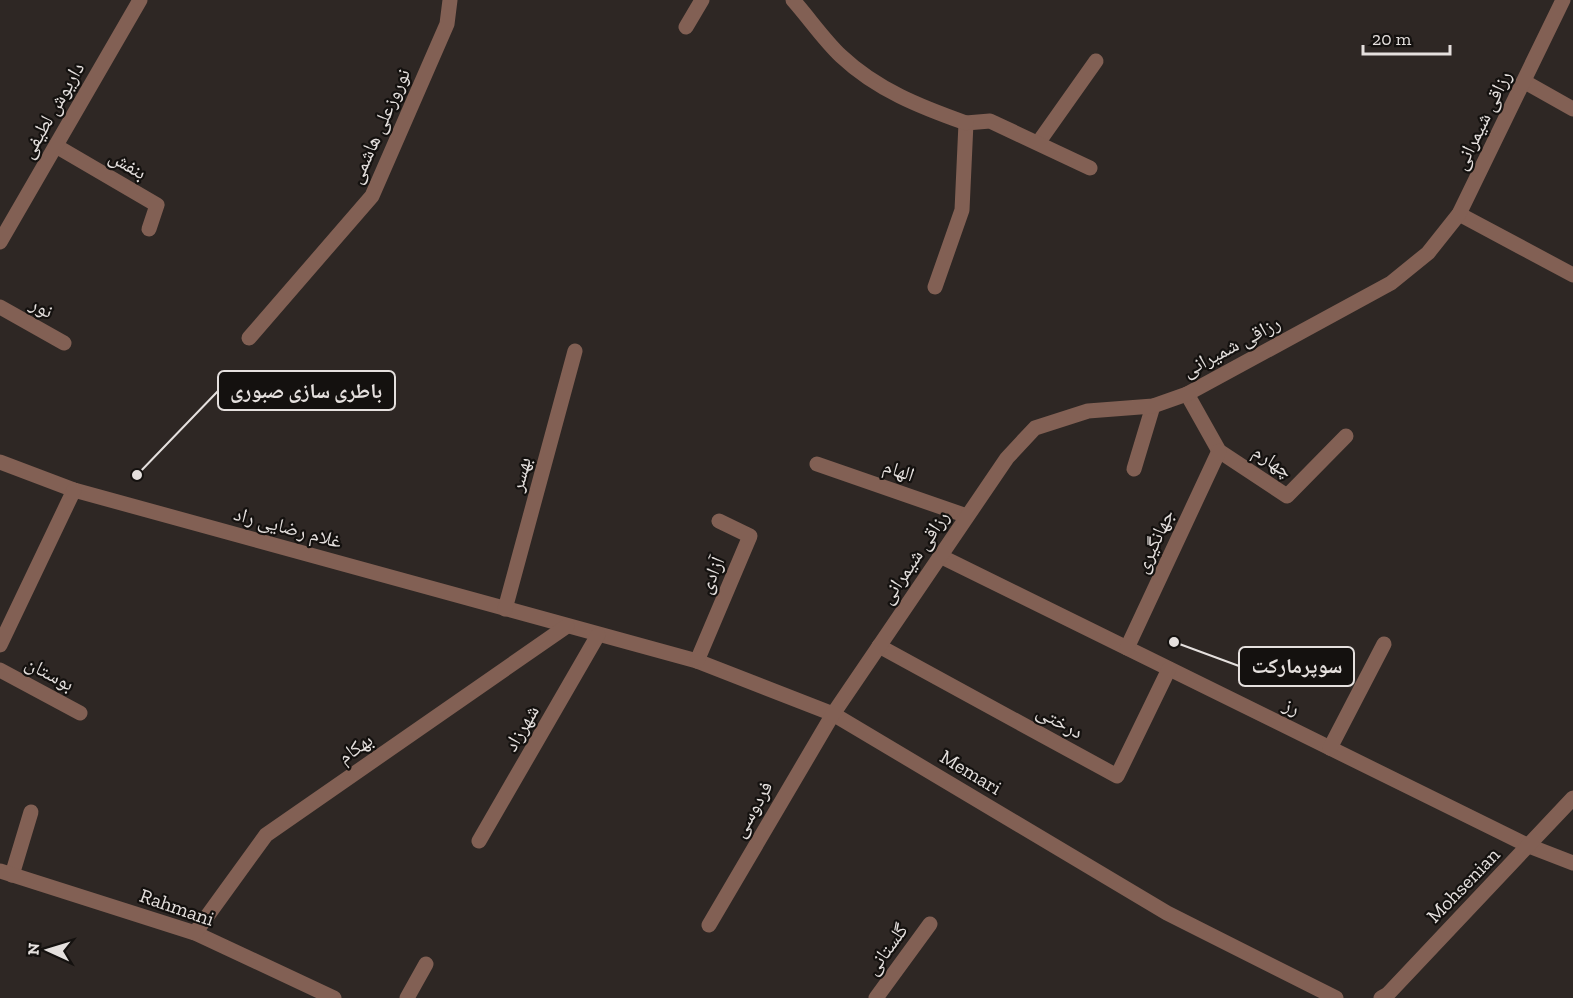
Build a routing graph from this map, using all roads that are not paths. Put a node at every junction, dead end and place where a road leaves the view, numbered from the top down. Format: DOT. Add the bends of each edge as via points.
graph roads {
  1 [pos="140,0"];
  2 [pos="450,0"];
  3 [pos="702,0"];
  4 [pos="793,0"];
  5 [pos="1563,0"];
  6 [pos="686,27"];
  7 [pos="1096,61"];
  8 [pos="1525,82"];
  9 [pos="1573,109"];
  10 [pos="966,123"];
  11 [pos="1038,143"];
  12 [pos="56,146"];
  13 [pos="1090,168"];
  14 [pos="1459,214"];
  15 [pos="149,229"];
  16 [pos="0,242"];
  17 [pos="1428,253"];
  18 [pos="1573,275"];
  19 [pos="935,287"];
  20 [pos="0,307"];
  21 [pos="249,338"];
  22 [pos="64,343"];
  23 [pos="575,351"];
  24 [pos="1186,394"];
  25 [pos="1153,406"];
  26 [pos="1035,428"];
  27 [pos="1346,436"];
  28 [pos="1219,451"];
  29 [pos="0,462"];
  30 [pos="817,464"];
  31 [pos="1134,469"];
  32 [pos="74,490"];
  33 [pos="967,516"];
  34 [pos="719,521"];
  35 [pos="940,556"];
  36 [pos="505,609"];
  37 [pos="567,626"];
  38 [pos="598,635"];
  39 [pos="1384,644"];
  40 [pos="0,645"];
  41 [pos="879,646"];
  42 [pos="1127,648"];
  43 [pos="697,661"];
  44 [pos="1169,669"];
  45 [pos="0,670"];
  46 [pos="80,713"];
  47 [pos="832,714"];
  48 [pos="1330,748"];
  49 [pos="1573,798"];
  50 [pos="31,812"];
  51 [pos="479,841"];
  52 [pos="1529,846"];
  53 [pos="1573,863"];
  54 [pos="6,873"];
  55 [pos="930,924"];
  56 [pos="709,925"];
  57 [pos="195,933"];
  58 [pos="426,964"];
  59 [pos="1389,997"];
  60 [pos="334,998"];
  61 [pos="406,998"];
  62 [pos="876,998"];
  63 [pos="1336,998"];
  1 -- 12 [label="street, داریوش لطیفی"];
  2 -- 21 [label="street, نوروزعلی هاشمی" via="447,24 372,196"];
  3 -- 6 [label="street"];
  4 -- 10 [label="street" via="841,56 881,87 915,105"];
  5 -- 8 [label="street, رزاقی شیمرانی"];
  7 -- 11 [label="street"];
  8 -- 9 [label="street"];
  8 -- 14 [label="street, رزاقی شیمرانی"];
  10 -- 11 [label="street" via="990,121"];
  10 -- 19 [label="street" via="962,210"];
  11 -- 13 [label="street"];
  12 -- 15 [label="street, بنفش" via="157,205"];
  12 -- 16 [label="street, داریوش لطیفی"];
  14 -- 17 [label="street, رزاقی شیمرانی"];
  14 -- 18 [label="street"];
  17 -- 24 [label="street, رزاقی شمیرانی" via="1391,283"];
  20 -- 22 [label="street, نور"];
  23 -- 36 [label="street, بهسر"];
  24 -- 25 [label="street, رزاقی شمیرانی"];
  24 -- 28 [label="street, چهارم"];
  25 -- 26 [label="street, رزاقی شمیرانی" via="1088,411"];
  25 -- 31 [label="street"];
  26 -- 33 [label="street, رزاقی شیمرانی" via="1007,458"];
  27 -- 28 [label="street, چهارم" via="1287,496"];
  28 -- 42 [label="street, جهانگیری"];
  29 -- 32 [label="street, غلام رضایی راد"];
  30 -- 33 [label="street, الهام"];
  32 -- 36 [label="street, غلام رضایی راد"];
  32 -- 40 [label="street"];
  33 -- 35 [label="street, رزاقی شیمرانی"];
  34 -- 43 [label="street, آزادی" via="750,536"];
  35 -- 41 [label="street, رزاقی شیمرانی"];
  35 -- 42 [label="street, رز"];
  36 -- 37 [label="street, غلام رضایی راد"];
  37 -- 38 [label="street, Memari"];
  37 -- 57 [label="street, بهکام" via="266,835"];
  38 -- 43 [label="street, Memari"];
  38 -- 51 [label="street, شهرزاد"];
  39 -- 48 [label="street"];
  41 -- 44 [label="street, درختی" via="1117,776"];
  41 -- 47 [label="street, رزاقی شیمرانی"];
  42 -- 44 [label="street, رز"];
  43 -- 47 [label="street, Memari"];
  44 -- 48 [label="street, رز"];
  45 -- 46 [label="street, بوستان"];
  47 -- 56 [label="street, فردوسی"];
  47 -- 63 [label="street, Memari" via="1167,913"];
  48 -- 52 [label="street, رز"];
  49 -- 52 [label="street, Mohsenian"];
  50 -- 54 [label="street"];
  52 -- 53 [label="street, رز"];
  52 -- 59 [label="street, Mohsenian"];
  54 -- 57 [label="street, Rahmani"];
  55 -- 62 [label="street, گلستانی"];
  57 -- 60 [label="street, Rahmani"];
  58 -- 61 [label="street"];
}
